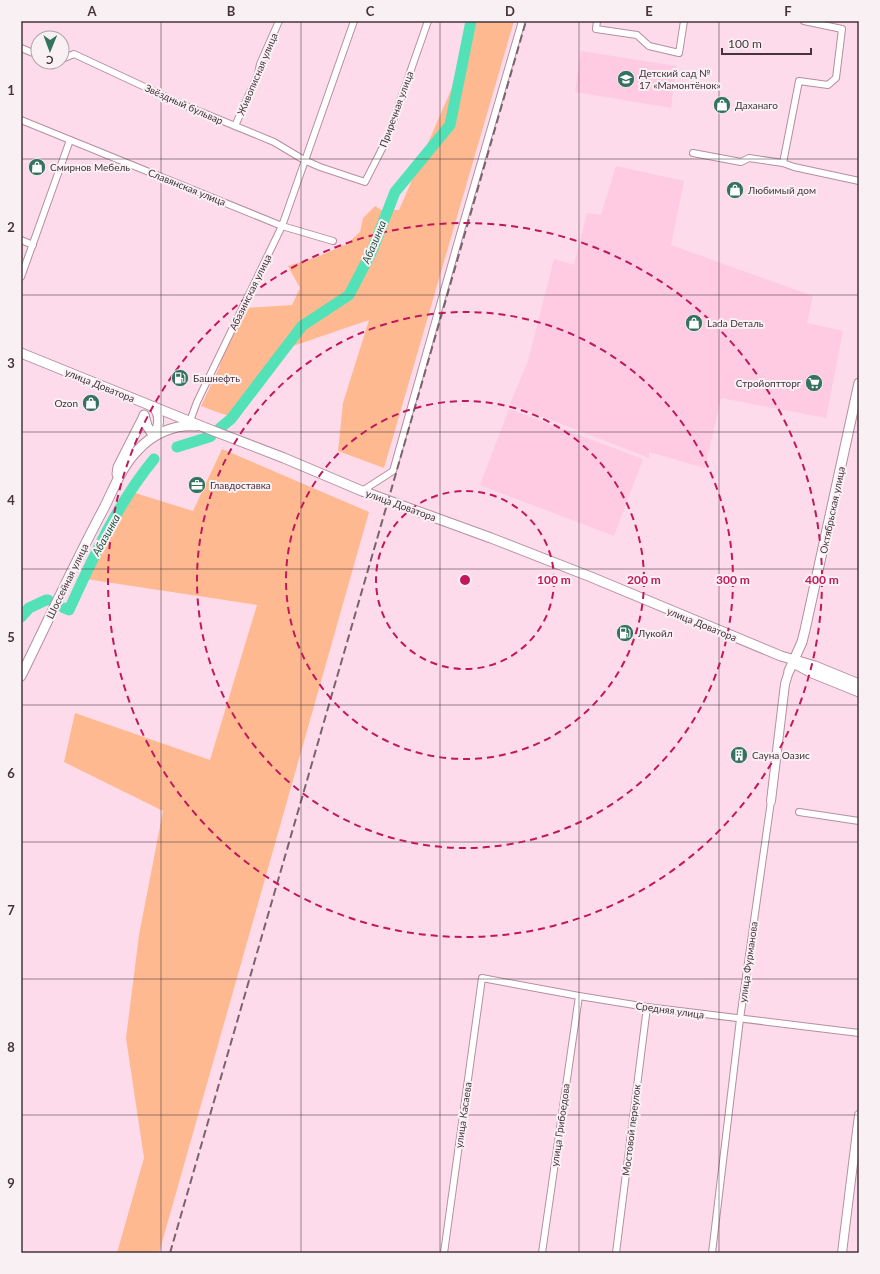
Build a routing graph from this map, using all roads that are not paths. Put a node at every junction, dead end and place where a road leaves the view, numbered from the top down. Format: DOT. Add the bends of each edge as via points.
graph roads {
  1 [pos="279,21"];
  2 [pos="354,21"];
  3 [pos="428,21"];
  4 [pos="522,21"];
  5 [pos="597,21"];
  6 [pos="684,21"];
  7 [pos="804,21"];
  8 [pos="70,56"];
  9 [pos="21,120"];
  10 [pos="234,126"];
  11 [pos="70,140"];
  12 [pos="693,153"];
  13 [pos="304,160"];
  14 [pos="783,163"];
  15 [pos="859,181"];
  16 [pos="282,226"];
  17 [pos="21,240"];
  18 [pos="333,241"];
  19 [pos="33,245"];
  20 [pos="21,277"];
  21 [pos="21,353"];
  22 [pos="859,383"];
  23 [pos="135,399"];
  24 [pos="154,407"];
  25 [pos="857,407"];
  26 [pos="144,416"];
  27 [pos="190,421"];
  28 [pos="206,428"];
  29 [pos="154,436"];
  30 [pos="114,486"];
  31 [pos="362,491"];
  32 [pos="794,664"];
  33 [pos="21,670"];
  34 [pos="21,676"];
  35 [pos="859,684"];
  36 [pos="859,692"];
  37 [pos="771,801"];
  38 [pos="799,812"];
  39 [pos="859,821"];
  40 [pos="482,978"];
  41 [pos="579,996"];
  42 [pos="647,1007"];
  43 [pos="740,1019"];
  44 [pos="859,1033"];
  45 [pos="859,1115"];
  46 [pos="444,1253"];
  47 [pos="542,1253"];
  48 [pos="616,1253"];
  49 [pos="712,1253"];
  50 [pos="842,1253"];
  1 -- 10 [label="street, Живописная улица"];
  2 -- 13 [label="street, Абазинская улица"];
  3 -- 13 [label="street, Приречная улица" via="386,141 365,182"];
  4 -- 31 [label="street" via="393,471"];
  5 -- 6 [label="street" via="596,29 637,35 649,46 679,53"];
  7 -- 14 [label="street" via="842,29 836,78 828,85 799,81"];
  8 -- 10 [label="street, Звёздный бульвар" via="74,54"];
  9 -- 11 [label="street, Славянская улица"];
  10 -- 13 [label="street, Звёздный бульвар" via="274,142"];
  11 -- 16 [label="street, Славянская улица"];
  11 -- 19 [label="street"];
  12 -- 14 [label="street" via="741,162 749,158"];
  13 -- 16 [label="street, Абазинская улица"];
  14 -- 15 [label="street"];
  16 -- 18 [label="street, Славянская улица"];
  16 -- 27 [label="street, Абазинская улица"];
  17 -- 19 [label="street"];
  19 -- 20 [label="street"];
  21 -- 23 [label="main road, улица Доватора"];
  22 -- 25 [label="main road, Октябрьская улица"];
  23 -- 24 [label="main road, улица Доватора"];
  23 -- 26 [label="main road"];
  24 -- 27 [label="main road, улица Доватора"];
  24 -- 29 [label="main road" via="158,420"];
  25 -- 32 [label="main road, Октябрьская улица" via="805,630"];
  26 -- 29 [label="main road"];
  26 -- 30 [label="main road, Шоссейная улица" via="118,467"];
  27 -- 28 [label="main road, улица Доватора"];
  28 -- 29 [label="main road"];
  28 -- 31 [label="main road, улица Доватора"];
  29 -- 30 [label="main road, Шоссейная улица" via="135,453"];
  30 -- 33 [label="main road, Шоссейная улица" via="84,540"];
  30 -- 34 [label="main road, Шоссейная улица"];
  31 -- 32 [label="main road, улица Доватора" via="555,563 781,656"];
  32 -- 35 [label="main road, улица Доватора" via="815,666"];
  32 -- 36 [label="main road, улица Доватора"];
  32 -- 37 [label="street, улица Фурманова" via="785,684"];
  37 -- 43 [label="street, улица Фурманова"];
  38 -- 39 [label="street"];
  40 -- 41 [label="street, Средняя улица"];
  40 -- 46 [label="street, улица Касаева"];
  41 -- 42 [label="street, Средняя улица"];
  41 -- 47 [label="street, улица Грибоедова"];
  42 -- 43 [label="street, Средняя улица"];
  42 -- 48 [label="street, Мостовой переулок"];
  43 -- 44 [label="street, Средняя улица"];
  43 -- 49 [label="street, улица Фурманова"];
  45 -- 50 [label="street"];
}
